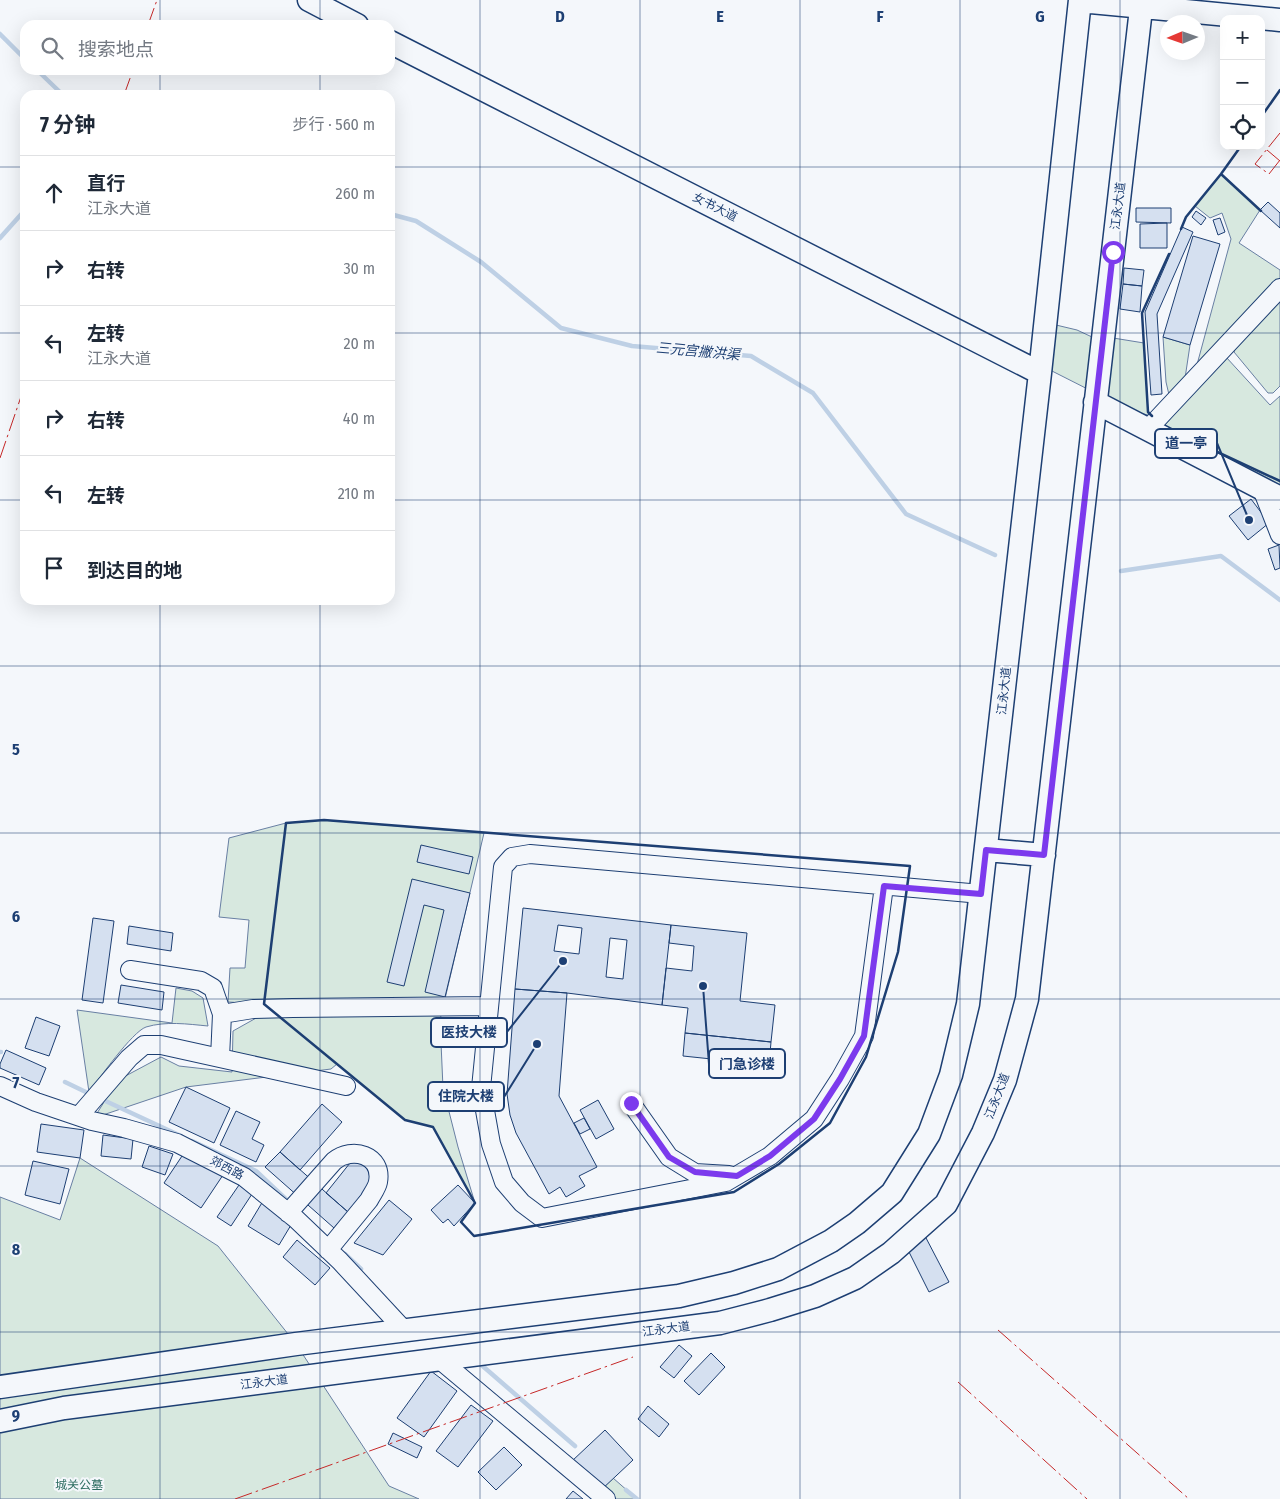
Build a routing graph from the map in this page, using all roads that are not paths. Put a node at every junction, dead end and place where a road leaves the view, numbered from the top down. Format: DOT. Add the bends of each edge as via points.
graph roads {
  1 [pos="308,0"];
  2 [pos="1080,6"];
  3 [pos="1141,10"];
  4 [pos="347,20"];
  5 [pos="1160,20"];
  6 [pos="1280,20"];
  7 [pos="1205,28"];
  8 [pos="1220,30"];
  9 [pos="1265,33"];
  10 [pos="1280,35"];
  11 [pos="395,45"];
  12 [pos="1280,288"];
  13 [pos="1040,373"];
  14 [pos="1095,402"];
  15 [pos="1148,429"];
  16 [pos="1271,493"];
  17 [pos="1280,535"];
  18 [pos="986,850"];
  19 [pos="1044,855"];
  20 [pos="884,886"];
  21 [pos="981,894"];
  22 [pos="130,970"];
  23 [pos="489,1006"];
  24 [pos="222,1014"];
  25 [pos="220,1058"];
  26 [pos="0,1086"];
  27 [pos="346,1086"];
  28 [pos="631,1103"];
  29 [pos="79,1116"];
  30 [pos="737,1176"];
  31 [pos="292,1208"];
  32 [pos="331,1245"];
  33 [pos="404,1331"];
  34 [pos="439,1359"];
  35 [pos="0,1386"];
  36 [pos="0,1421"];
  37 [pos="606,1499"];
  1 -- 4 [label="main road"];
  2 -- 3 [label="main road"];
  2 -- 13 [label="main road, 江永大道"];
  3 -- 5 [label="main road"];
  3 -- 6 [label="main road"];
  3 -- 14 [label="main road, 江永大道"];
  7 -- 8 [label="main road"];
  9 -- 10 [label="main road"];
  11 -- 13 [label="main road, 女书大道"];
  12 -- 15 [label="street"];
  13 -- 18 [label="main road, 江永大道"];
  14 -- 15 [label="main road"];
  14 -- 19 [label="main road, 江永大道"];
  15 -- 16 [label="main road"];
  16 -- 17 [label="street"];
  18 -- 19 [label="main road"];
  18 -- 21 [label="main road, 江永大道"];
  19 -- 34 [label="main road, 江永大道" via="1028,999 1005,1080 983,1133 946,1204 891,1253 855,1278 815,1296 720,1323"];
  20 -- 21 [label="street"];
  20 -- 23 [label="street" via="530,854 512,857 503,867"];
  20 -- 30 [label="street" via="864,1036 814,1119 770,1156"];
  21 -- 33 [label="main road, 江永大道" via="968,1004 951,1075 929,1134 892,1192 857,1223 801,1258 734,1283 679,1296"];
  22 -- 24 [label="street" via="201,981 214,988"];
  23 -- 24 [label="street" via="253,1009"];
  23 -- 30 [label="street" via="482,1088 491,1144 504,1182 522,1203 542,1218 726,1182"];
  24 -- 25 [label="street"];
  25 -- 27 [label="street"];
  25 -- 29 [label="street" via="161,1045 144,1045"];
  26 -- 29 [label="street, 郊西路"];
  28 -- 30 [label="street" via="669,1157 695,1172"];
  29 -- 31 [label="street, 郊西路" via="176,1143 244,1177"];
  31 -- 32 [label="street, 郊西路"];
  31 -- 32 [label="street" via="341,1155 358,1154 372,1161 378,1182 369,1200"];
  32 -- 33 [label="street, 郊西路"];
  33 -- 35 [label="main road, 江永大道"];
  34 -- 36 [label="main road, 江永大道" via="64,1408"];
  34 -- 37 [label="street"];
}
